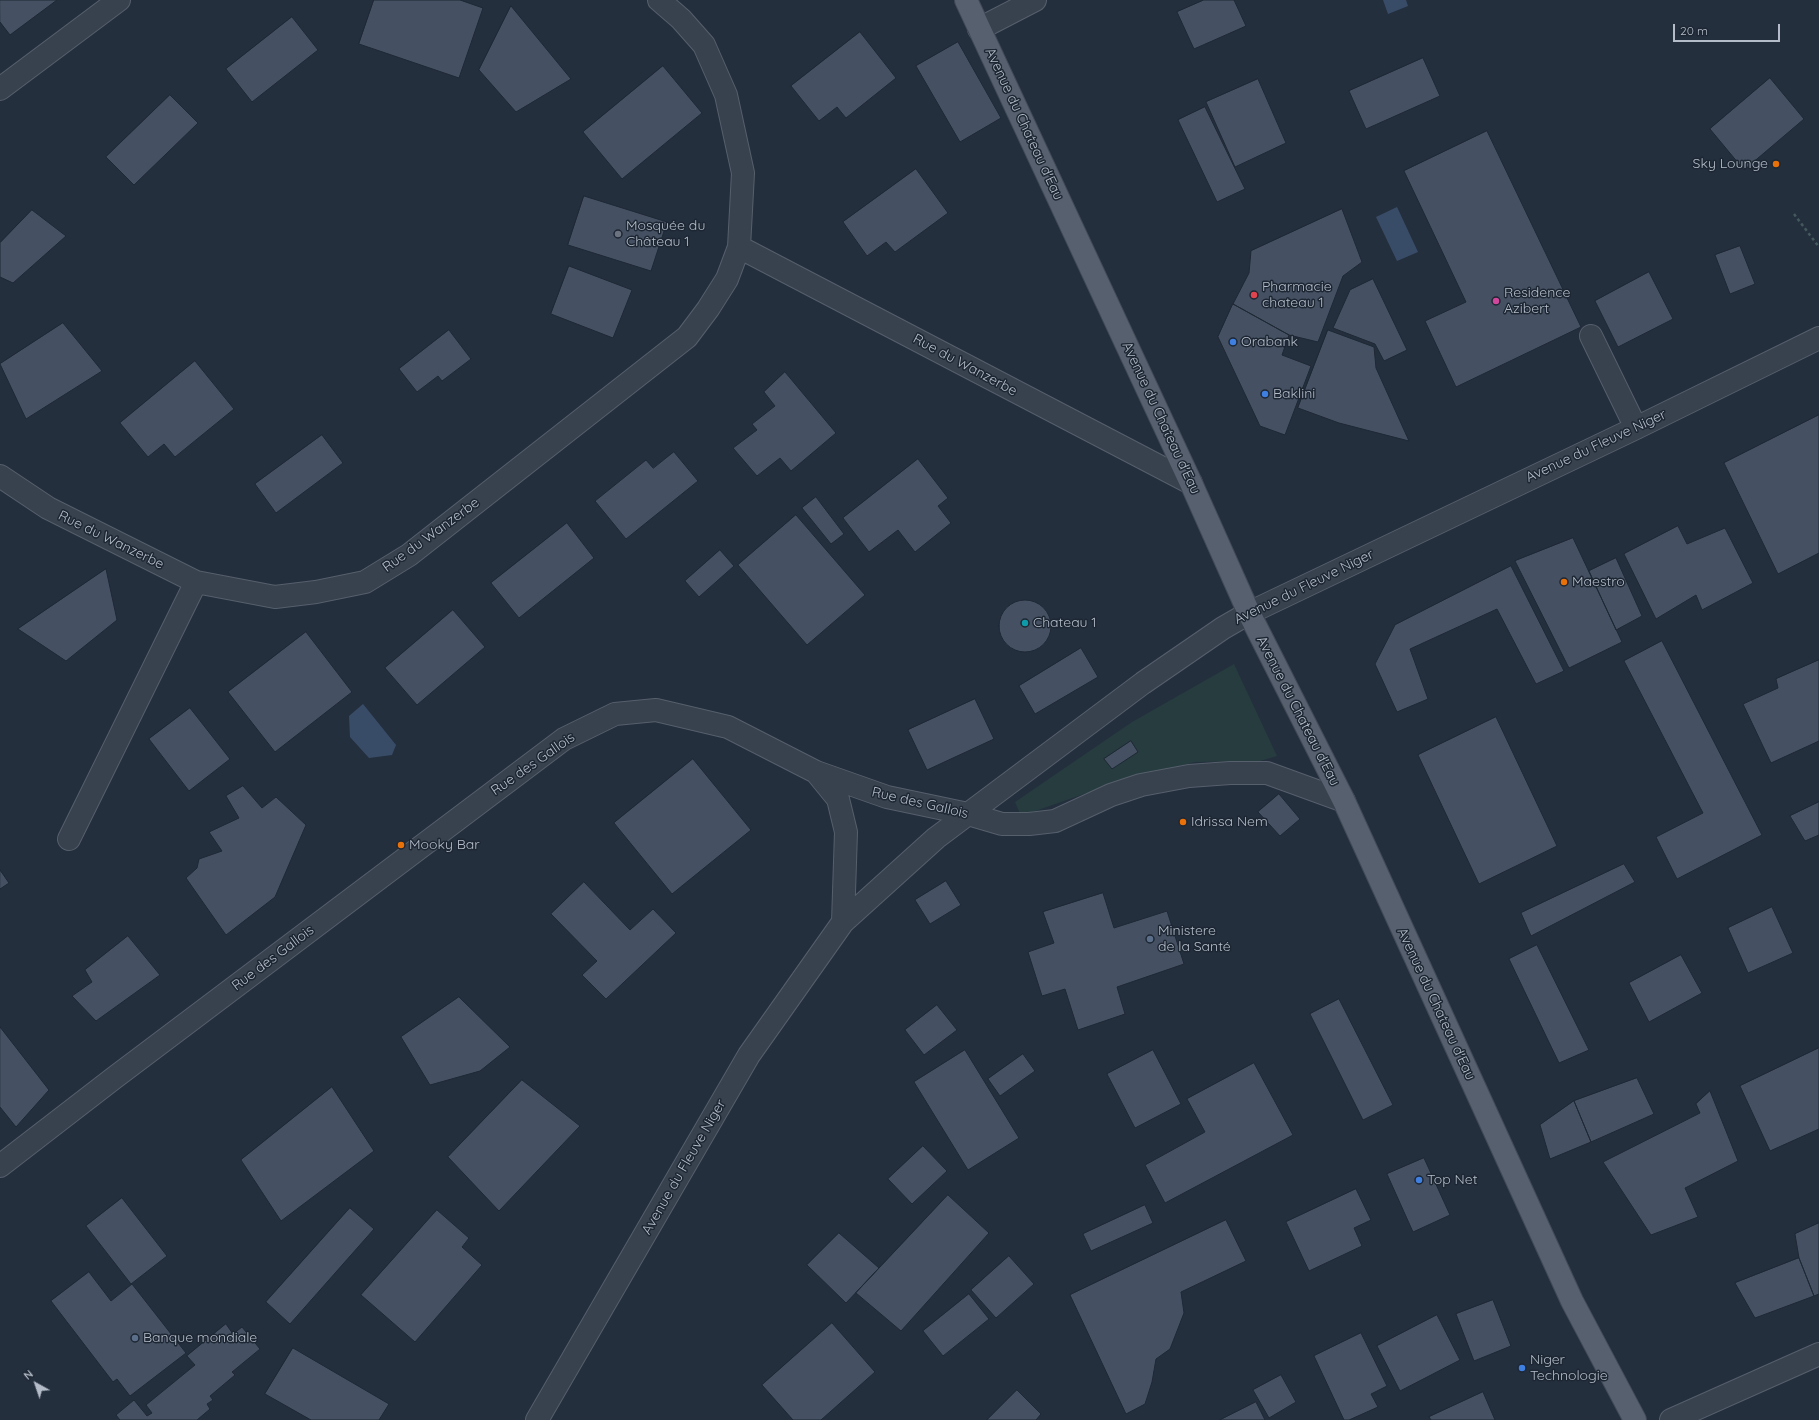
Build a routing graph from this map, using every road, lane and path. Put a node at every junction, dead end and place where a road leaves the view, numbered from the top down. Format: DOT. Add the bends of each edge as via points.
graph roads {
  1 [pos="119,0"];
  2 [pos="659,0"];
  3 [pos="966,0"];
  4 [pos="1035,0"];
  5 [pos="979,29"];
  6 [pos="0,89"];
  7 [pos="1794,214"];
  8 [pos="739,247"];
  9 [pos="1819,247"];
  10 [pos="1591,336"];
  11 [pos="1819,338"];
  12 [pos="1636,428"];
  13 [pos="0,476"];
  14 [pos="1192,483"];
  15 [pos="196,582"];
  16 [pos="1249,613"];
  17 [pos="816,772"];
  18 [pos="1344,801"];
  19 [pos="968,814"];
  20 [pos="69,839"];
  21 [pos="843,922"];
  22 [pos="0,1166"];
  23 [pos="1819,1354"];
  24 [pos="537,1420"];
  25 [pos="1636,1420"];
  26 [pos="1671,1420"];
  1 -- 6 [label="street"];
  2 -- 8 [label="street, Rue du Wanzerbe" via="682,19 704,45 726,95 743,173"];
  3 -- 5 [label="main road, Avenue du Chateau d'Eau"];
  4 -- 5 [label="street"];
  5 -- 14 [label="main road, Avenue du Chateau d'Eau"];
  7 -- 9 [label="path"];
  8 -- 14 [label="street, Rue du Wanzerbe"];
  8 -- 15 [label="street, Rue du Wanzerbe" via="727,279 687,337 409,555 365,582 316,592 275,597"];
  10 -- 12 [label="street"];
  11 -- 12 [label="street, Avenue du Fleuve Niger"];
  12 -- 16 [label="street, Avenue du Fleuve Niger"];
  13 -- 15 [label="street, Rue du Wanzerbe" via="48,508"];
  14 -- 16 [label="main road, Avenue du Chateau d'Eau"];
  15 -- 20 [label="street"];
  16 -- 18 [label="main road, Avenue du Chateau d'Eau"];
  16 -- 19 [label="street, Avenue du Fleuve Niger" via="1143,683"];
  17 -- 19 [label="street, Rue des Gallois" via="887,797"];
  17 -- 21 [label="street" via="838,799 846,832"];
  17 -- 22 [label="street, Rue des Gallois" via="728,727 656,710 615,714 564,739"];
  18 -- 19 [label="street, Rue des Gallois" via="1267,773 1230,773 1189,776 1141,785 1111,794 1055,821 1002,824"];
  18 -- 25 [label="main road, Avenue du Chateau d'Eau" via="1572,1301"];
  19 -- 21 [label="street, Avenue du Fleuve Niger" via="936,838"];
  21 -- 24 [label="street, Avenue du Fleuve Niger" via="748,1055"];
  23 -- 26 [label="street"];
}
